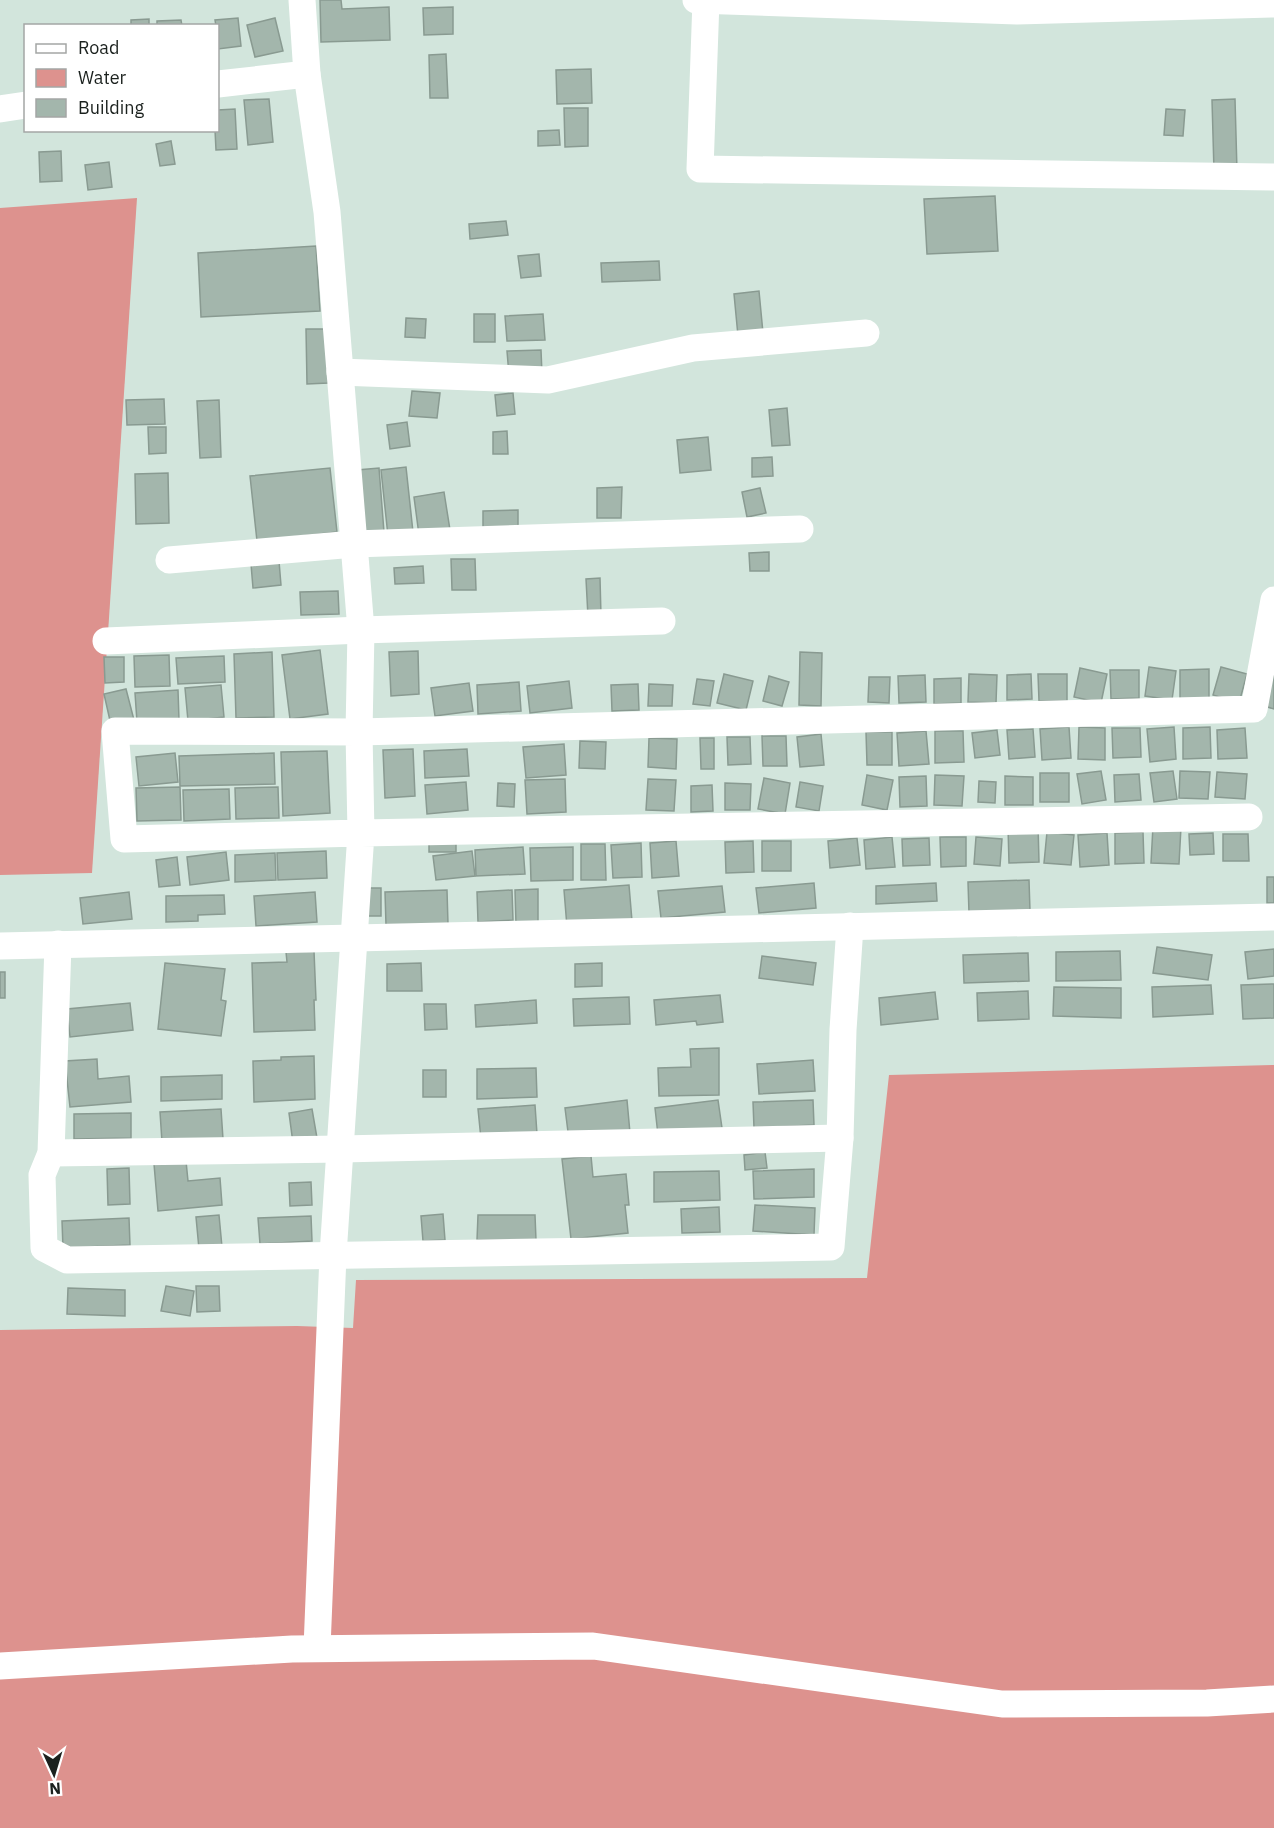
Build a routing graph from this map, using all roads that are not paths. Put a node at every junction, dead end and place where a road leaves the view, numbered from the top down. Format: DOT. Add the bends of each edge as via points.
graph roads {
  1 [pos="302,0"];
  2 [pos="703,0"];
  3 [pos="1274,4"];
  4 [pos="307,74"];
  5 [pos="219,84"];
  6 [pos="24,105"];
  7 [pos="0,109"];
  8 [pos="1274,177"];
  9 [pos="866,333"];
  10 [pos="340,372"];
  11 [pos="800,529"];
  12 [pos="354,544"];
  13 [pos="169,560"];
  14 [pos="1274,600"];
  15 [pos="662,621"];
  16 [pos="361,630"];
  17 [pos="106,641"];
  18 [pos="358,732"];
  19 [pos="1249,817"];
  20 [pos="361,833"];
  21 [pos="1274,917"];
  22 [pos="850,926"];
  23 [pos="355,937"];
  24 [pos="58,944"];
  25 [pos="0,946"];
  26 [pos="840,1138"];
  27 [pos="341,1149"];
  28 [pos="51,1153"];
  29 [pos="333,1255"];
  30 [pos="317,1648"];
  31 [pos="0,1666"];
  32 [pos="1274,1699"];
  1 -- 4 [label="street"];
  2 -- 3 [label="street" via="1017,11"];
  2 -- 8 [label="street" via="700,169"];
  4 -- 5 [label="street"];
  4 -- 10 [label="street" via="327,212"];
  6 -- 7 [label="street"];
  9 -- 10 [label="street" via="693,348 548,380"];
  10 -- 12 [label="street"];
  11 -- 12 [label="street"];
  12 -- 13 [label="street"];
  12 -- 16 [label="street"];
  14 -- 18 [label="street" via="1254,709"];
  15 -- 16 [label="street"];
  16 -- 17 [label="street"];
  16 -- 18 [label="street"];
  18 -- 20 [label="street"];
  18 -- 20 [label="street" via="115,731 124,839"];
  19 -- 20 [label="street"];
  20 -- 23 [label="street"];
  21 -- 22 [label="street"];
  22 -- 23 [label="street"];
  22 -- 26 [label="street"];
  23 -- 24 [label="street"];
  23 -- 27 [label="street"];
  24 -- 25 [label="street"];
  24 -- 28 [label="street"];
  26 -- 27 [label="street"];
  26 -- 29 [label="street" via="831,1247"];
  27 -- 28 [label="street"];
  27 -- 29 [label="street"];
  28 -- 29 [label="street" via="42,1175 44,1248 67,1260"];
  29 -- 30 [label="street"];
  30 -- 31 [label="street"];
  30 -- 32 [label="street" via="593,1646 1002,1704"];
}
